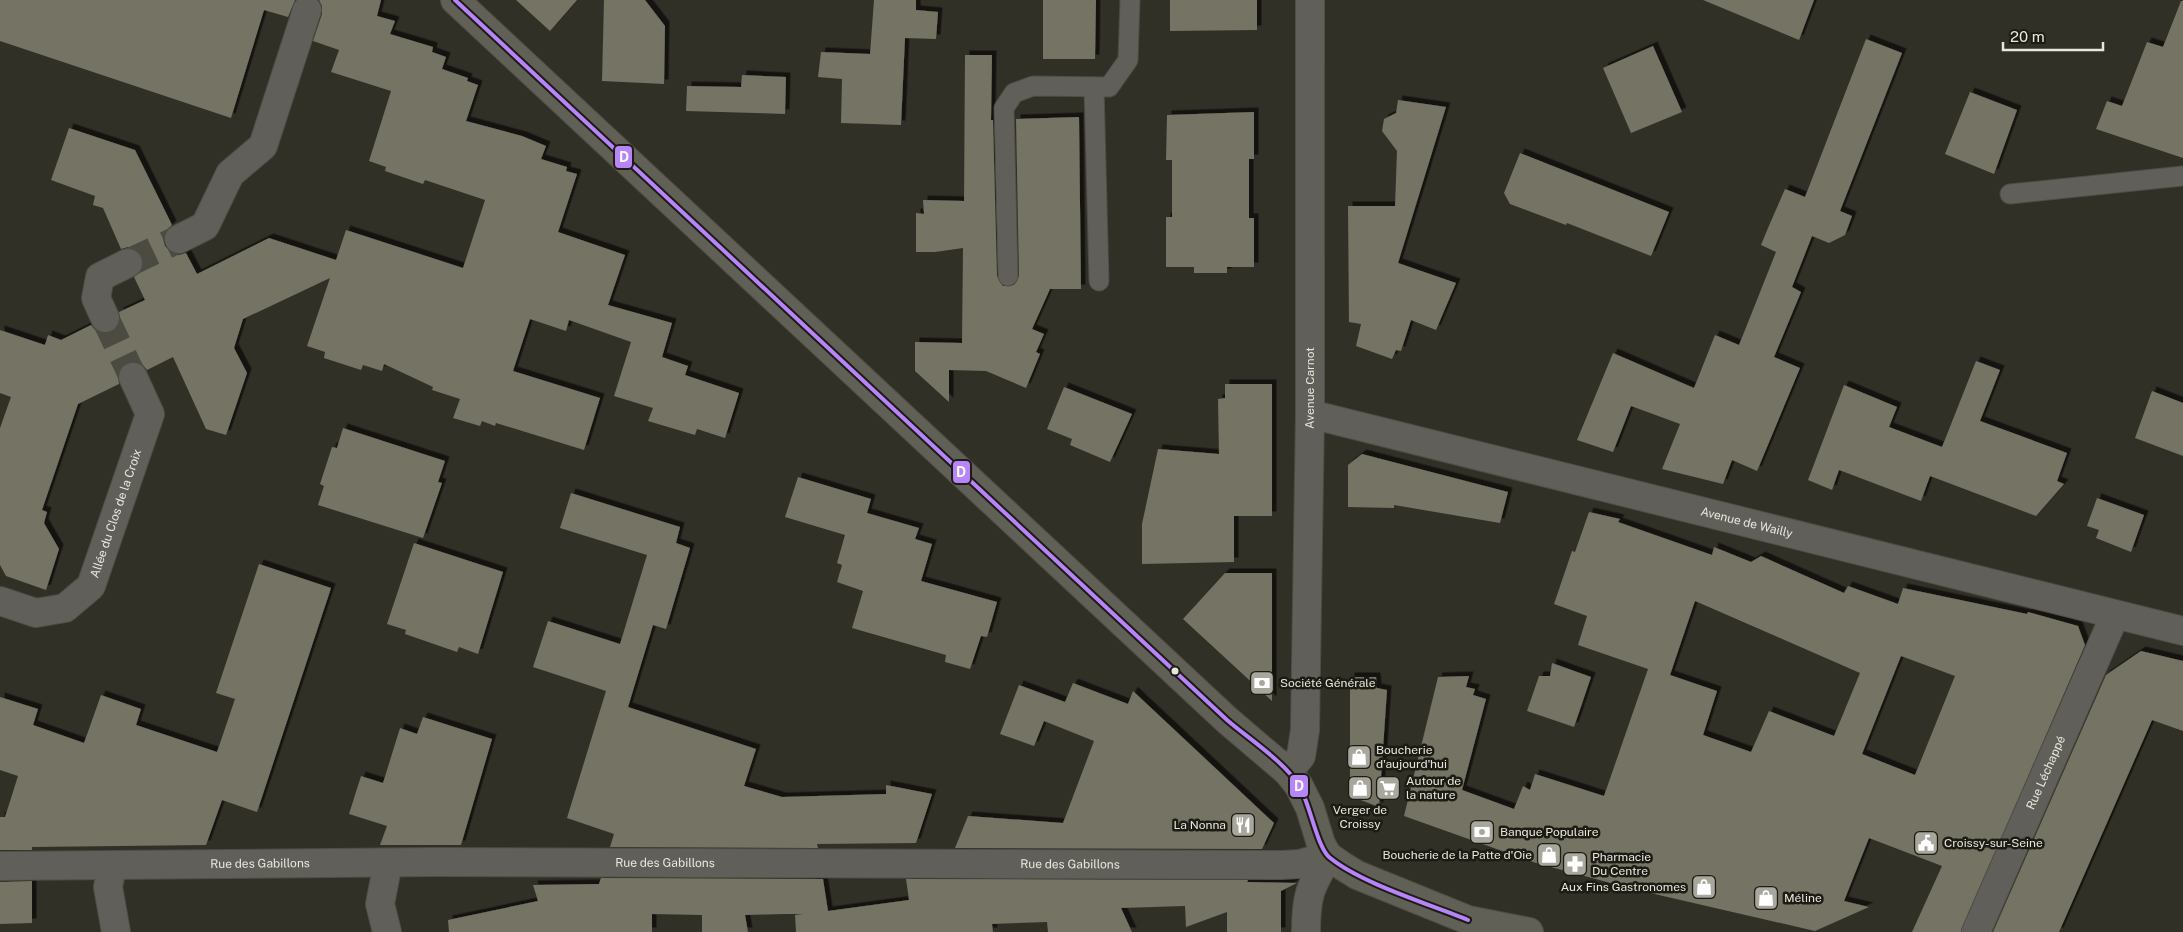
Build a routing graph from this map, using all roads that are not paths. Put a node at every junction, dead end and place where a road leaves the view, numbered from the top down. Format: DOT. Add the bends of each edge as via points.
graph roads {
  1 [pos="455,0"];
  2 [pos="1130,0"];
  3 [pos="1310,0"];
  4 [pos="307,10"];
  5 [pos="1094,87"];
  6 [pos="2183,176"];
  7 [pos="2010,194"];
  8 [pos="179,239"];
  9 [pos="128,263"];
  10 [pos="1008,276"];
  11 [pos="1099,281"];
  12 [pos="106,318"];
  13 [pos="133,377"];
  14 [pos="1310,414"];
  15 [pos="0,602"];
  16 [pos="2115,615"];
  17 [pos="2183,631"];
  18 [pos="1288,772"];
  19 [pos="1328,856"];
  20 [pos="388,863"];
  21 [pos="0,866"];
  22 [pos="112,866"];
  23 [pos="1465,926"];
  24 [pos="116,932"];
  25 [pos="386,932"];
  26 [pos="1306,932"];
  27 [pos="1529,932"];
  28 [pos="1976,932"];
  1 -- 18 [label="main road" via="1228,720"];
  2 -- 5 [label="lane" via="1128,60 1108,87"];
  3 -- 14 [label="street, Avenue Carnot"];
  4 -- 8 [label="street" via="263,146 230,174 205,226"];
  5 -- 10 [label="lane" via="1034,86 1014,93 1004,108"];
  5 -- 11 [label="lane"];
  6 -- 7 [label="lane"];
  9 -- 12 [label="street" via="100,277 96,298"];
  13 -- 15 [label="street, Allée du Clos de la Croix" via="150,414 91,586 65,608 36,612"];
  14 -- 16 [label="street, Avenue de Wailly"];
  14 -- 18 [label="street, Avenue Carnot" via="1305,730 1301,756"];
  16 -- 17 [label="street, Avenue de Wailly"];
  16 -- 28 [label="street, Rue Léchappé"];
  18 -- 19 [label="main road" via="1305,796 1320,844"];
  19 -- 20 [label="street, Rue des Gabillons" via="1282,865"];
  19 -- 23 [label="main road" via="1357,874"];
  19 -- 26 [label="street" via="1306,903"];
  20 -- 22 [label="street, Rue des Gabillons"];
  20 -- 25 [label="street" via="380,904"];
  21 -- 22 [label="street, Rue des Gabillons"];
  22 -- 24 [label="street" via="108,887"];
  23 -- 27 [label="main road"];
}
